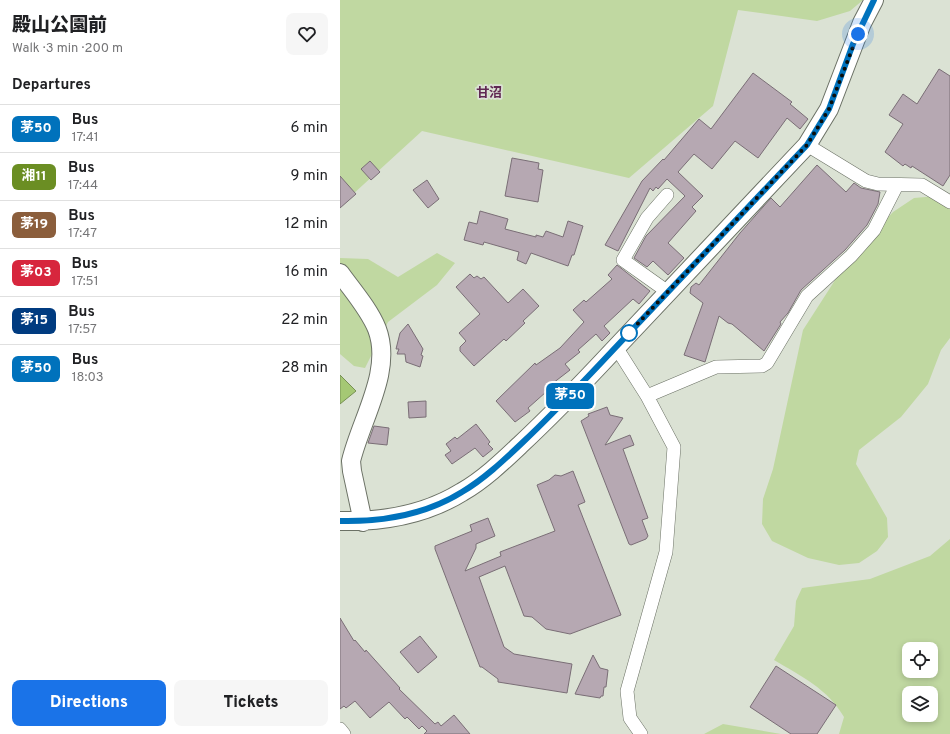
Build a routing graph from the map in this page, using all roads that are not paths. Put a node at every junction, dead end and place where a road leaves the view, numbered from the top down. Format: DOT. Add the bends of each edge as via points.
graph roads {
  1 [pos="874,0"];
  2 [pos="807,145"];
  3 [pos="897,185"];
  4 [pos="667,195"];
  5 [pos="950,202"];
  6 [pos="340,273"];
  7 [pos="668,292"];
  8 [pos="616,347"];
  9 [pos="647,396"];
  10 [pos="340,521"];
  11 [pos="364,522"];
  12 [pos="340,728"];
  13 [pos="344,734"];
  14 [pos="641,734"];
  1 -- 2 [label="main road" via="853,44 829,109"];
  2 -- 3 [label="street" via="866,181"];
  2 -- 7 [label="main road"];
  3 -- 5 [label="street" via="922,185"];
  3 -- 9 [label="street" via="874,230 851,256 807,296 767,363 762,366 716,366"];
  4 -- 7 [label="street" via="647,218 623,260"];
  6 -- 11 [label="main road" via="377,328 383,350 379,378 351,461"];
  7 -- 8 [label="main road"];
  8 -- 9 [label="street"];
  8 -- 11 [label="main road" via="498,466 463,492 419,512"];
  9 -- 14 [label="street" via="674,447 666,552 627,691 630,718"];
  10 -- 11 [label="main road"];
  12 -- 13 [label="street"];
}
